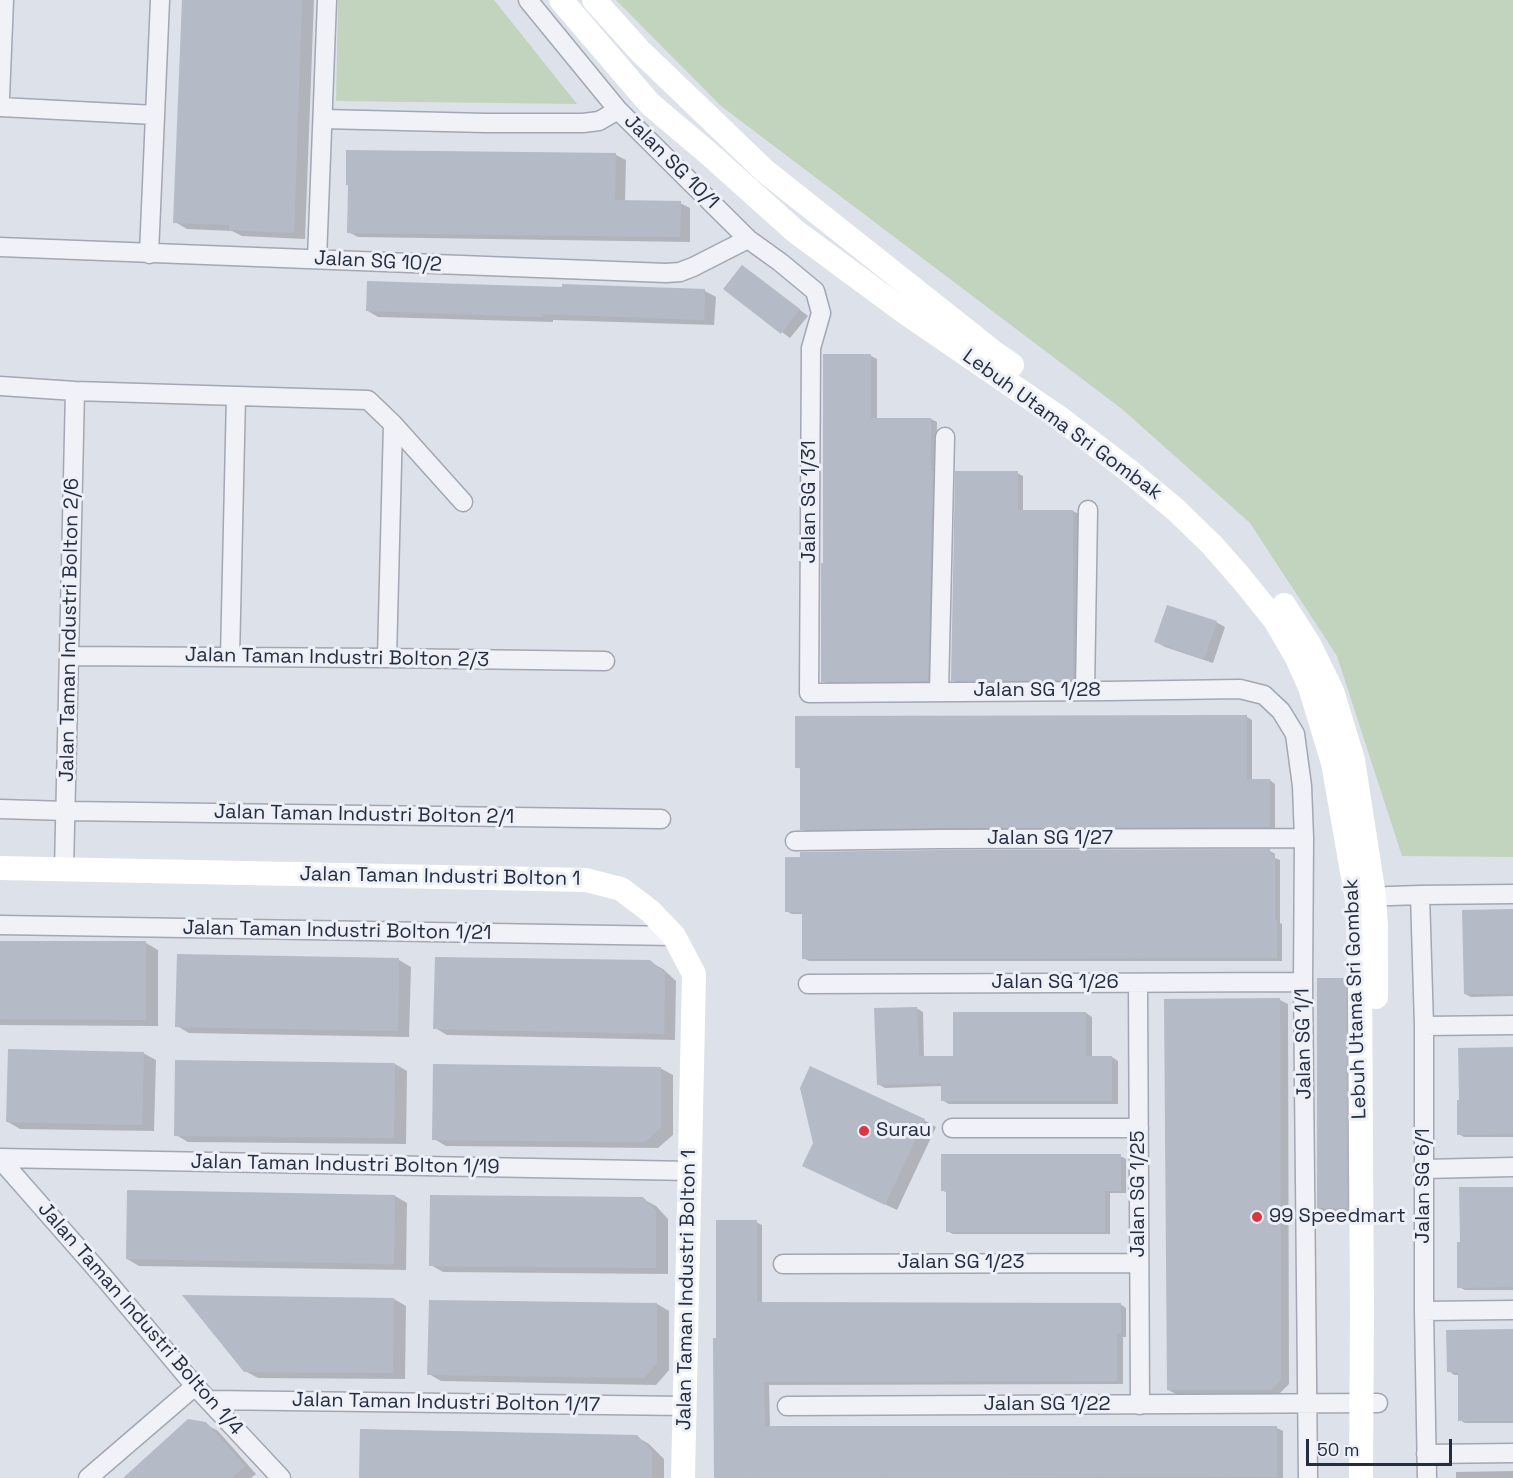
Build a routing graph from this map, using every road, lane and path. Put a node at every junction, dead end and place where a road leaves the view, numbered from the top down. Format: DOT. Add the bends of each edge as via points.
graph roads {
  1 [pos="4,0"];
  2 [pos="160,0"];
  3 [pos="327,0"];
  4 [pos="528,0"];
  5 [pos="561,0"];
  6 [pos="594,0"];
  7 [pos="0,98"];
  8 [pos="0,107"];
  9 [pos="618,110"];
  10 [pos="155,115"];
  11 [pos="323,119"];
  12 [pos="748,239"];
  13 [pos="0,247"];
  14 [pos="149,254"];
  15 [pos="317,259"];
  16 [pos="821,313"];
  17 [pos="0,386"];
  18 [pos="75,391"];
  19 [pos="236,396"];
  20 [pos="393,424"];
  21 [pos="945,437"];
  22 [pos="463,502"];
  23 [pos="1088,510"];
  24 [pos="69,656"];
  25 [pos="230,657"];
  26 [pos="387,658"];
  27 [pos="605,662"];
  28 [pos="1085,691"];
  29 [pos="939,692"];
  30 [pos="809,693"];
  31 [pos="1264,695"];
  32 [pos="0,809"];
  33 [pos="66,812"];
  34 [pos="661,819"];
  35 [pos="1304,838"];
  36 [pos="795,841"];
  37 [pos="0,868"];
  38 [pos="64,870"];
  39 [pos="1513,894"];
  40 [pos="1420,895"];
  41 [pos="1365,897"];
  42 [pos="0,925"];
  43 [pos="674,936"];
  44 [pos="1302,982"];
  45 [pos="1138,983"];
  46 [pos="808,984"];
  47 [pos="1513,1024"];
  48 [pos="1424,1026"];
  49 [pos="952,1128"];
  50 [pos="1139,1128"];
  51 [pos="0,1158"];
  52 [pos="1513,1167"];
  53 [pos="1424,1169"];
  54 [pos="690,1171"];
  55 [pos="1139,1263"];
  56 [pos="783,1264"];
  57 [pos="1513,1310"];
  58 [pos="1424,1311"];
  59 [pos="195,1386"];
  60 [pos="208,1400"];
  61 [pos="1369,1403"];
  62 [pos="1307,1404"];
  63 [pos="1140,1405"];
  64 [pos="685,1406"];
  65 [pos="787,1406"];
  66 [pos="1513,1453"];
  67 [pos="1426,1454"];
  68 [pos="88,1478"];
  69 [pos="281,1478"];
  70 [pos="683,1478"];
  71 [pos="1308,1478"];
  72 [pos="1360,1478"];
  73 [pos="1377,1478"];
  74 [pos="1427,1478"];
  1 -- 7 [label="street"];
  2 -- 10 [label="street"];
  3 -- 11 [label="street"];
  4 -- 9 [label="street, Jalan SG 10/1"];
  5 -- 41 [label="street, Lebuh Utama Sri Gombak" via="650,104 795,231 1118,462 1176,510 1227,562 1275,620 1310,687"];
  6 -- 41 [label="street, Lebuh Utama Sri Gombak" via="641,52 765,171 992,351 1083,414 1162,478 1232,543 1284,605 1332,691 1353,760"];
  8 -- 10 [label="street"];
  9 -- 11 [label="street" via="599,121 583,123"];
  9 -- 12 [label="street, Jalan SG 10/1"];
  10 -- 14 [label="street"];
  11 -- 15 [label="street"];
  12 -- 15 [label="street, Jalan SG 10/2" via="693,267 666,273"];
  12 -- 16 [label="street, Jalan SG 10/1" via="815,291"];
  13 -- 14 [label="street, Jalan SG 10/2"];
  14 -- 15 [label="street, Jalan SG 10/2"];
  16 -- 30 [label="street, Jalan SG 1/31" via="811,348"];
  17 -- 18 [label="street"];
  18 -- 19 [label="street"];
  18 -- 24 [label="street, Jalan Taman Industri Bolton 2/6"];
  19 -- 20 [label="street" via="368,400"];
  19 -- 25 [label="street"];
  20 -- 22 [label="street"];
  20 -- 26 [label="street"];
  21 -- 29 [label="street"];
  23 -- 28 [label="street"];
  24 -- 25 [label="street, Jalan Taman Industri Bolton 2/3"];
  24 -- 33 [label="street, Jalan Taman Industri Bolton 2/6"];
  25 -- 26 [label="street, Jalan Taman Industri Bolton 2/3"];
  26 -- 27 [label="street, Jalan Taman Industri Bolton 2/3"];
  28 -- 29 [label="street, Jalan SG 1/28"];
  28 -- 31 [label="street, Jalan SG 1/28" via="1240,689"];
  29 -- 30 [label="street, Jalan SG 1/28"];
  31 -- 35 [label="street, Jalan SG 1/1" via="1281,711 1295,734"];
  32 -- 33 [label="street, Jalan Taman Industri Bolton 2/1"];
  33 -- 34 [label="street, Jalan Taman Industri Bolton 2/1"];
  33 -- 38 [label="street, Jalan Taman Industri Bolton 2/6"];
  35 -- 36 [label="street, Jalan SG 1/27"];
  35 -- 44 [label="street, Jalan SG 1/1"];
  37 -- 38 [label="street, Jalan Taman Industri Bolton 1"];
  38 -- 43 [label="street, Jalan Taman Industri Bolton 1" via="586,880 621,889"];
  39 -- 40 [label="street"];
  40 -- 41 [label="street"];
  40 -- 48 [label="street, Jalan SG 6/1"];
  41 -- 61 [label="street, Lebuh Utama Sri Gombak" via="1376,927"];
  42 -- 43 [label="street, Jalan Taman Industri Bolton 1/21"];
  43 -- 54 [label="street, Jalan Taman Industri Bolton 1" via="694,974"];
  44 -- 45 [label="street, Jalan SG 1/26"];
  44 -- 62 [label="street, Jalan SG 1/1"];
  45 -- 46 [label="street, Jalan SG 1/26"];
  45 -- 50 [label="street, Jalan SG 1/25"];
  47 -- 48 [label="street"];
  48 -- 53 [label="street, Jalan SG 6/1"];
  49 -- 50 [label="street"];
  50 -- 55 [label="street, Jalan SG 1/25"];
  51 -- 54 [label="street, Jalan Taman Industri Bolton 1/19"];
  51 -- 59 [label="street, Jalan Taman Industri Bolton 1/4"];
  52 -- 53 [label="street"];
  53 -- 58 [label="street, Jalan SG 6/1"];
  54 -- 64 [label="street, Jalan Taman Industri Bolton 1"];
  55 -- 56 [label="street, Jalan SG 1/23"];
  55 -- 63 [label="street, Jalan SG 1/25"];
  57 -- 58 [label="street"];
  58 -- 67 [label="street, Jalan SG 6/1"];
  59 -- 60 [label="street, Jalan Taman Industri Bolton 1/4"];
  59 -- 68 [label="street"];
  60 -- 64 [label="street, Jalan Taman Industri Bolton 1/17"];
  60 -- 69 [label="street, Jalan Taman Industri Bolton 1/4"];
  61 -- 62 [label="street"];
  61 -- 72 [label="street, Lebuh Utama Sri Gombak"];
  61 -- 73 [label="street, Lebuh Utama Sri Gombak"];
  62 -- 63 [label="street, Jalan SG 1/22"];
  62 -- 71 [label="street, Jalan SG 1/1"];
  63 -- 65 [label="street, Jalan SG 1/22"];
  64 -- 70 [label="street, Jalan Taman Industri Bolton 1"];
  66 -- 67 [label="street"];
  67 -- 74 [label="street, Jalan SG 6/1"];
}
